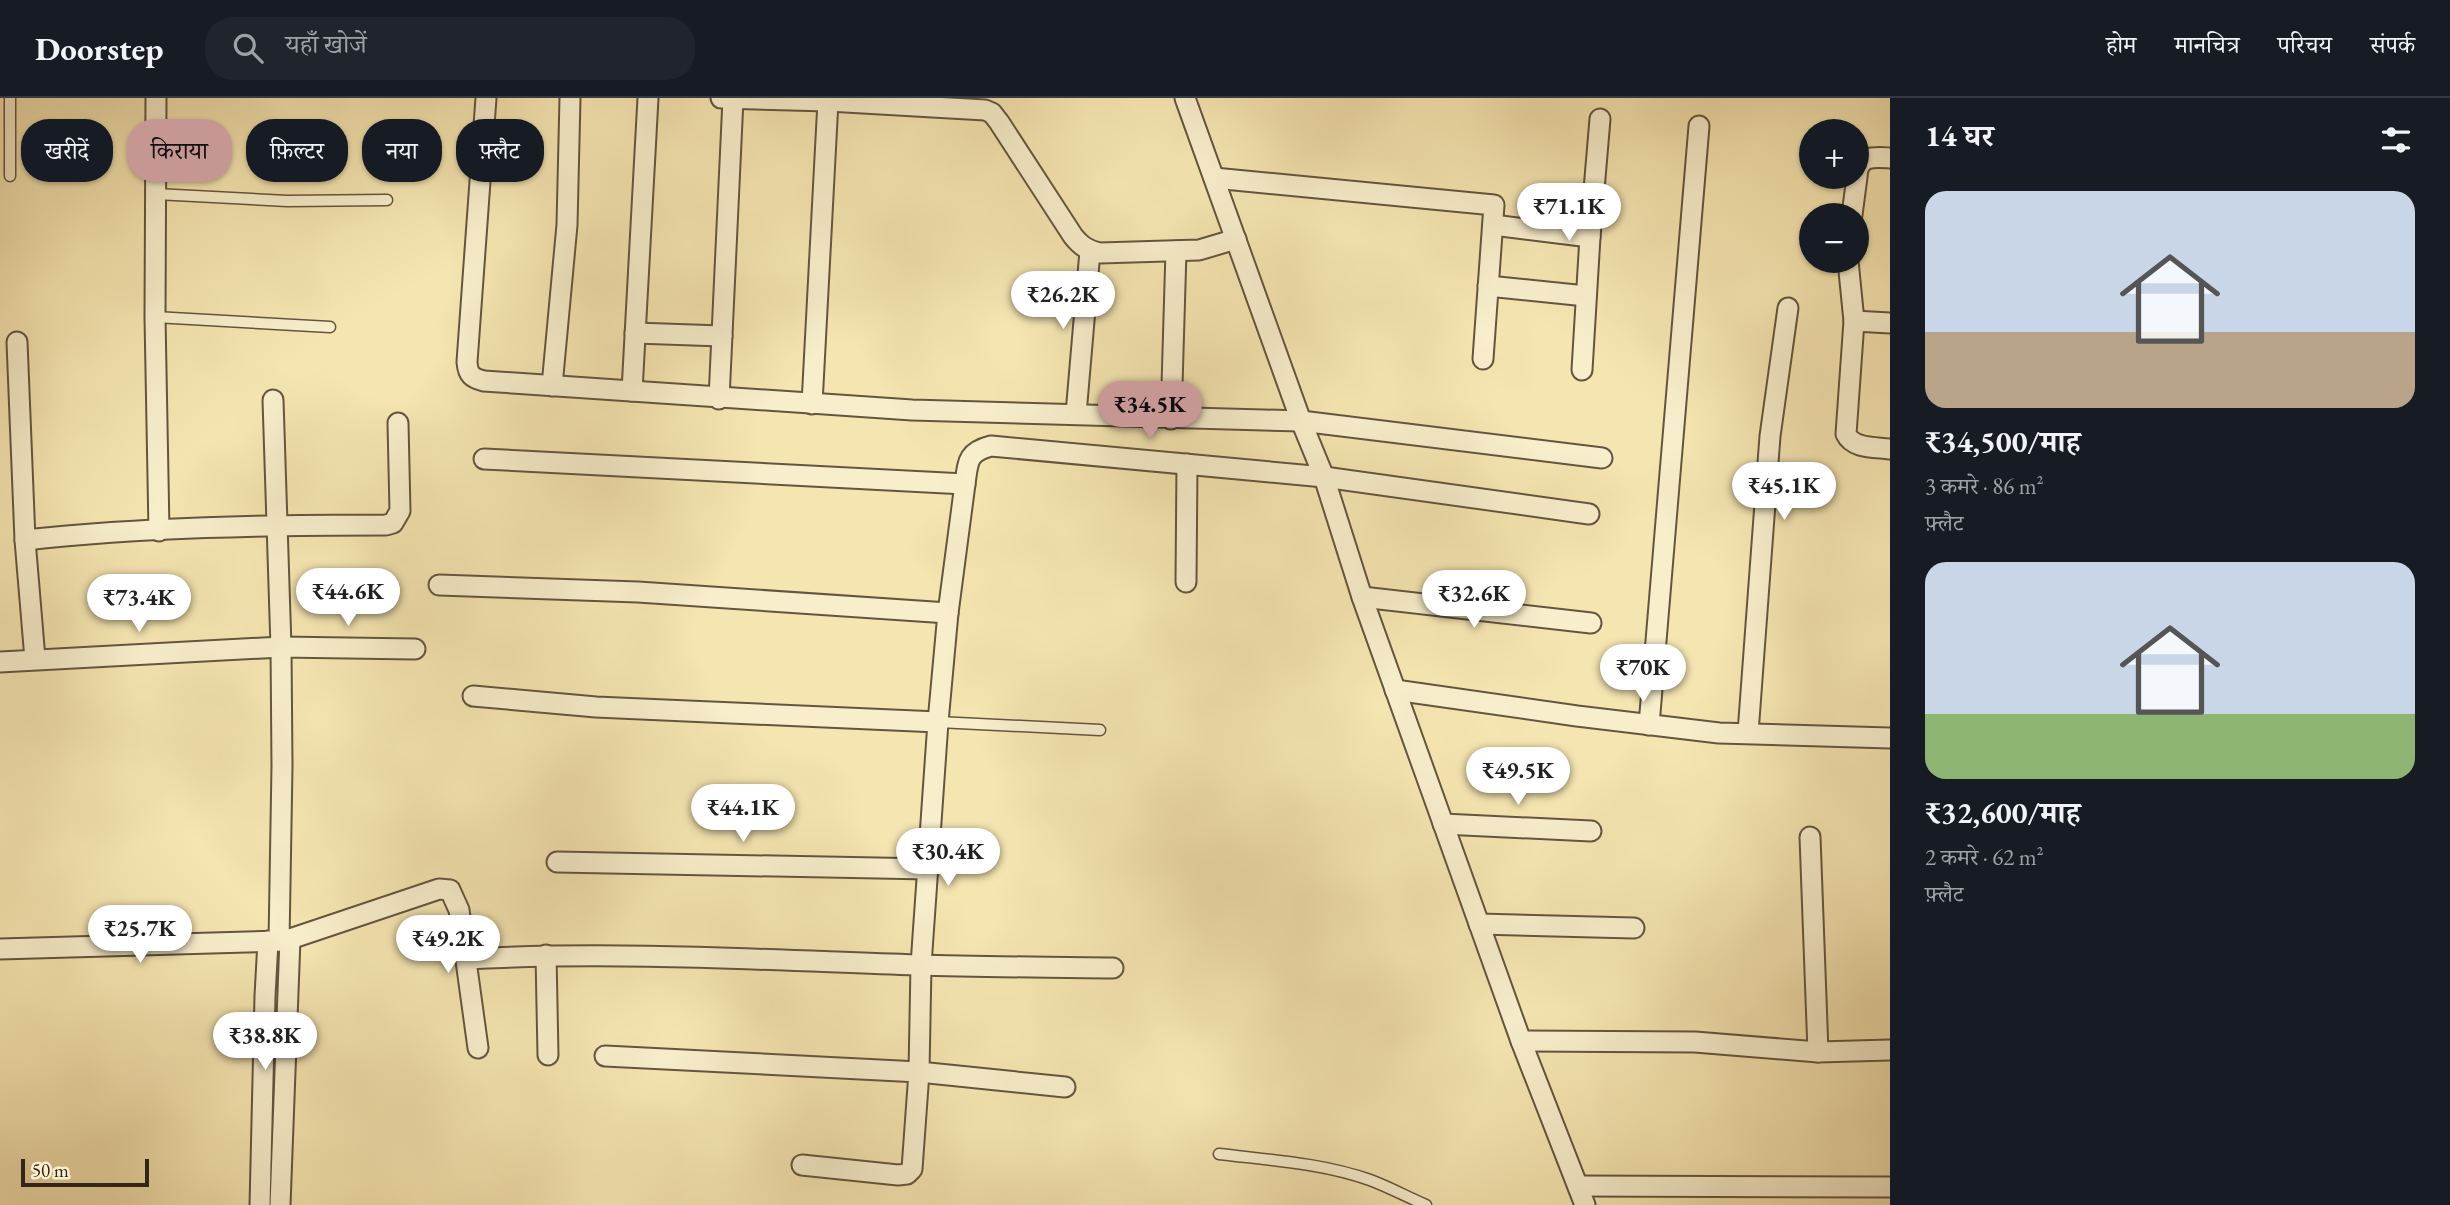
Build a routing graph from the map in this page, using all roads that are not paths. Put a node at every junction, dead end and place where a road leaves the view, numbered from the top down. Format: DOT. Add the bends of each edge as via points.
graph roads {
  1 [pos="10,98"];
  2 [pos="156,98"];
  3 [pos="486,98"];
  4 [pos="570,98"];
  5 [pos="648,98"];
  6 [pos="721,98"];
  7 [pos="1185,98"];
  8 [pos="733,99"];
  9 [pos="828,101"];
  10 [pos="1600,119"];
  11 [pos="1699,126"];
  12 [pos="1869,158"];
  13 [pos="1890,158"];
  14 [pos="10,176"];
  15 [pos="1214,178"];
  16 [pos="156,194"];
  17 [pos="387,200"];
  18 [pos="1493,225"];
  19 [pos="1590,237"];
  20 [pos="1236,239"];
  21 [pos="1090,251"];
  22 [pos="1176,251"];
  23 [pos="1849,273"];
  24 [pos="1488,286"];
  25 [pos="1587,296"];
  26 [pos="1788,308"];
  27 [pos="155,317"];
  28 [pos="1854,321"];
  29 [pos="1890,323"];
  30 [pos="330,327"];
  31 [pos="635,333"];
  32 [pos="722,336"];
  33 [pos="17,342"];
  34 [pos="1483,359"];
  35 [pos="1582,370"];
  36 [pos="552,386"];
  37 [pos="632,391"];
  38 [pos="719,399"];
  39 [pos="273,400"];
  40 [pos="813,404"];
  41 [pos="1076,414"];
  42 [pos="1171,419"];
  43 [pos="1301,421"];
  44 [pos="398,423"];
  45 [pos="1890,449"];
  46 [pos="1602,458"];
  47 [pos="484,459"];
  48 [pos="1187,464"];
  49 [pos="1324,477"];
  50 [pos="965,484"];
  51 [pos="1589,514"];
  52 [pos="278,525"];
  53 [pos="159,531"];
  54 [pos="25,540"];
  55 [pos="1186,582"];
  56 [pos="439,585"];
  57 [pos="1362,597"];
  58 [pos="948,613"];
  59 [pos="1591,623"];
  60 [pos="281,647"];
  61 [pos="415,649"];
  62 [pos="36,659"];
  63 [pos="0,663"];
  64 [pos="1395,690"];
  65 [pos="473,696"];
  66 [pos="938,722"];
  67 [pos="1649,725"];
  68 [pos="1100,730"];
  69 [pos="1748,733"];
  70 [pos="1890,738"];
  71 [pos="1443,824"];
  72 [pos="1591,831"];
  73 [pos="1810,837"];
  74 [pos="557,862"];
  75 [pos="929,869"];
  76 [pos="1479,924"];
  77 [pos="1634,928"];
  78 [pos="279,941"];
  79 [pos="0,949"];
  80 [pos="546,955"];
  81 [pos="467,959"];
  82 [pos="921,965"];
  83 [pos="1113,968"];
  84 [pos="1521,1041"];
  85 [pos="478,1048"];
  86 [pos="1890,1050"];
  87 [pos="1818,1052"];
  88 [pos="548,1055"];
  89 [pos="605,1056"];
  90 [pos="919,1072"];
  91 [pos="1065,1087"];
  92 [pos="1219,1154"];
  93 [pos="802,1165"];
  94 [pos="1890,1187"];
  95 [pos="1582,1196"];
  96 [pos="260,1205"];
  97 [pos="280,1205"];
  98 [pos="1426,1205"];
  1 -- 14 [label="lane"];
  2 -- 16 [label="street"];
  3 -- 36 [label="street" via="468,372 484,382"];
  4 -- 36 [label="street" via="567,225"];
  5 -- 31 [label="street"];
  6 -- 8 [label="street"];
  7 -- 15 [label="street"];
  8 -- 9 [label="street"];
  8 -- 32 [label="street"];
  9 -- 21 [label="street" via="992,113 1073,236"];
  9 -- 40 [label="street"];
  10 -- 19 [label="street"];
  11 -- 67 [label="street"];
  12 -- 13 [label="street"];
  15 -- 18 [label="street" via="1494,205"];
  15 -- 20 [label="street"];
  16 -- 17 [label="lane" via="287,201"];
  16 -- 27 [label="street"];
  18 -- 19 [label="street"];
  18 -- 24 [label="street"];
  19 -- 25 [label="street"];
  20 -- 22 [label="street" via="1199,250"];
  20 -- 43 [label="street"];
  21 -- 22 [label="street"];
  21 -- 41 [label="street"];
  22 -- 42 [label="street"];
  23 -- 28 [label="street"];
  24 -- 25 [label="street"];
  24 -- 34 [label="street"];
  25 -- 35 [label="street"];
  26 -- 69 [label="street" via="1770,436"];
  27 -- 30 [label="lane"];
  27 -- 53 [label="street"];
  28 -- 29 [label="street"];
  28 -- 45 [label="street" via="1847,439"];
  31 -- 32 [label="street"];
  31 -- 37 [label="street"];
  32 -- 38 [label="street"];
  33 -- 54 [label="street"];
  36 -- 37 [label="street"];
  37 -- 38 [label="street"];
  38 -- 40 [label="street"];
  39 -- 52 [label="street"];
  40 -- 41 [label="street"];
  41 -- 42 [label="street"];
  42 -- 43 [label="street"];
  43 -- 46 [label="street"];
  43 -- 49 [label="street"];
  44 -- 52 [label="street" via="400,511 393,523"];
  47 -- 50 [label="street"];
  48 -- 49 [label="street"];
  48 -- 50 [label="street" via="991,446 972,455"];
  48 -- 55 [label="street"];
  49 -- 51 [label="street"];
  49 -- 57 [label="street"];
  50 -- 58 [label="street"];
  52 -- 53 [label="street"];
  52 -- 60 [label="street"];
  53 -- 54 [label="street"];
  54 -- 62 [label="street"];
  56 -- 58 [label="street" via="638,592"];
  57 -- 59 [label="street"];
  57 -- 64 [label="street"];
  58 -- 66 [label="street"];
  60 -- 61 [label="street"];
  60 -- 62 [label="street"];
  60 -- 78 [label="street"];
  62 -- 63 [label="street"];
  64 -- 67 [label="street"];
  64 -- 71 [label="street"];
  65 -- 66 [label="street" via="596,707"];
  66 -- 68 [label="lane"];
  66 -- 75 [label="street"];
  67 -- 69 [label="street"];
  69 -- 70 [label="street"];
  71 -- 72 [label="street"];
  71 -- 76 [label="street"];
  73 -- 87 [label="street"];
  74 -- 75 [label="street"];
  75 -- 82 [label="street"];
  76 -- 77 [label="street"];
  76 -- 84 [label="street"];
  78 -- 79 [label="street"];
  78 -- 81 [label="street" via="450,890"];
  78 -- 96 [label="street" via="265,996"];
  78 -- 97 [label="street"];
  80 -- 81 [label="street"];
  80 -- 82 [label="street"];
  80 -- 88 [label="street"];
  81 -- 85 [label="street"];
  82 -- 83 [label="street"];
  82 -- 90 [label="street"];
  84 -- 87 [label="street" via="1695,1042"];
  84 -- 95 [label="street"];
  86 -- 87 [label="street"];
  89 -- 90 [label="street"];
  90 -- 91 [label="street"];
  90 -- 93 [label="street" via="912,1169 907,1174"];
  92 -- 98 [label="lane" via="1331,1170 1370,1180"];
  94 -- 95 [label="street"];
}
